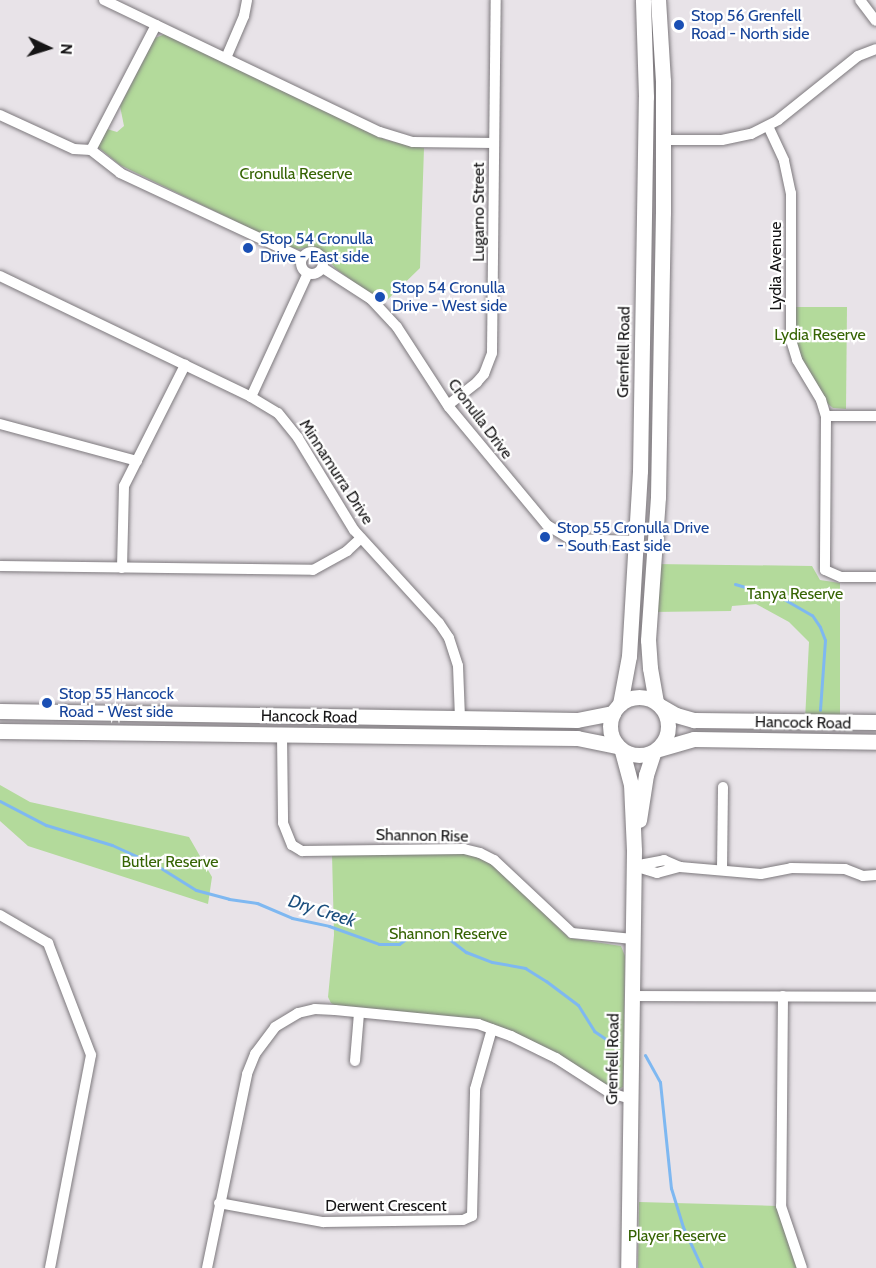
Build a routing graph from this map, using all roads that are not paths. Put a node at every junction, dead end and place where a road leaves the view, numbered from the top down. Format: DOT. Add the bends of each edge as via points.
graph roads {
  1 [pos="105,0"];
  2 [pos="247,0"];
  3 [pos="496,0"];
  4 [pos="643,0"];
  5 [pos="658,0"];
  6 [pos="860,0"];
  7 [pos="876,21"];
  8 [pos="156,25"];
  9 [pos="876,49"];
  10 [pos="226,58"];
  11 [pos="0,115"];
  12 [pos="768,126"];
  13 [pos="645,140"];
  14 [pos="663,140"];
  15 [pos="494,143"];
  16 [pos="91,150"];
  17 [pos="302,258"];
  18 [pos="323,268"];
  19 [pos="308,273"];
  20 [pos="0,276"];
  21 [pos="185,365"];
  22 [pos="251,397"];
  23 [pos="448,405"];
  24 [pos="826,416"];
  25 [pos="876,416"];
  26 [pos="0,424"];
  27 [pos="137,461"];
  28 [pos="362,538"];
  29 [pos="654,540"];
  30 [pos="636,541"];
  31 [pos="0,566"];
  32 [pos="122,568"];
  33 [pos="876,578"];
  34 [pos="659,705"];
  35 [pos="616,708"];
  36 [pos="0,711"];
  37 [pos="460,717"];
  38 [pos="876,722"];
  39 [pos="0,731"];
  40 [pos="282,735"];
  41 [pos="876,742"];
  42 [pos="620,748"];
  43 [pos="656,751"];
  44 [pos="723,786"];
  45 [pos="634,858"];
  46 [pos="722,869"];
  47 [pos="876,875"];
  48 [pos="0,915"];
  49 [pos="633,939"];
  50 [pos="632,996"];
  51 [pos="783,996"];
  52 [pos="876,997"];
  53 [pos="359,1012"];
  54 [pos="492,1029"];
  55 [pos="355,1061"];
  56 [pos="631,1099"];
  57 [pos="219,1203"];
  58 [pos="50,1268"];
  59 [pos="207,1268"];
  60 [pos="628,1268"];
  61 [pos="802,1268"];
  1 -- 8 [label="street"];
  2 -- 10 [label="street"];
  3 -- 15 [label="street, Lugarno Street"];
  4 -- 13 [label="main road, Grenfell Road"];
  5 -- 14 [label="main road"];
  6 -- 7 [label="street"];
  8 -- 10 [label="street"];
  8 -- 16 [label="street"];
  9 -- 12 [label="street" via="845,65"];
  10 -- 15 [label="street" via="412,142"];
  11 -- 16 [label="street" via="74,149"];
  12 -- 14 [label="street" via="736,138"];
  12 -- 24 [label="street, Lydia Avenue" via="784,160 791,193 791,340"];
  13 -- 14 [label="main road"];
  13 -- 30 [label="main road, Grenfell Road"];
  14 -- 29 [label="main road"];
  15 -- 23 [label="street, Lugarno Street" via="492,353 484,374"];
  16 -- 17 [label="street" via="120,172"];
  17 -- 18 [label="street" via="311,251 317,252 324,262"];
  17 -- 19 [label="street" via="303,270"];
  18 -- 19 [label="street"];
  18 -- 23 [label="street, Cronulla Drive" via="358,289 384,313 412,347"];
  19 -- 22 [label="street"];
  20 -- 21 [label="street, Minnamurra Drive"];
  21 -- 22 [label="street, Minnamurra Drive"];
  21 -- 27 [label="street"];
  22 -- 28 [label="street, Minnamurra Drive" via="278,413 292,428"];
  23 -- 30 [label="street, Cronulla Drive" via="530,509 558,534 582,542"];
  24 -- 25 [label="street"];
  24 -- 33 [label="street, Lydia Avenue" via="825,570 836,576"];
  26 -- 27 [label="street"];
  27 -- 32 [label="street" via="124,486"];
  28 -- 32 [label="street" via="313,570"];
  28 -- 37 [label="street, Minnamurra Drive" via="449,638 458,666"];
  29 -- 30 [label="main road"];
  29 -- 34 [label="main road" via="648,640"];
  30 -- 35 [label="main road, Grenfell Road" via="630,656"];
  31 -- 32 [label="street"];
  34 -- 35 [label="main road" via="638,697"];
  34 -- 38 [label="main road, Hancock Road" via="694,720"];
  34 -- 43 [label="main road" via="669,728 666,740"];
  35 -- 37 [label="main road, Hancock Road" via="577,720"];
  35 -- 42 [label="main road" via="610,730"];
  36 -- 37 [label="main road, Hancock Road"];
  39 -- 40 [label="main road, Hancock Road"];
  40 -- 42 [label="main road, Hancock Road" via="577,738"];
  40 -- 49 [label="street, Shannon Rise" via="283,823 292,844 302,850 464,849 480,853 494,860 572,933"];
  41 -- 43 [label="main road, Hancock Road" via="694,739"];
  42 -- 43 [label="main road" via="637,756"];
  42 -- 45 [label="main road, Grenfell Road" via="631,784"];
  43 -- 45 [label="main road, Grenfell Road" via="646,775"];
  44 -- 46 [label="street"];
  45 -- 46 [label="street" via="680,867"];
  45 -- 49 [label="main road, Grenfell Road"];
  46 -- 47 [label="street" via="761,874 791,868 844,869 863,876"];
  48 -- 58 [label="street" via="48,943 91,1055"];
  49 -- 50 [label="main road, Grenfell Road"];
  50 -- 51 [label="street"];
  50 -- 56 [label="main road, Grenfell Road"];
  51 -- 52 [label="street"];
  51 -- 61 [label="street" via="781,1206"];
  53 -- 54 [label="street" via="478,1024"];
  53 -- 55 [label="street"];
  53 -- 57 [label="street" via="315,1009 298,1013 275,1027 255,1054 247,1074"];
  54 -- 56 [label="street" via="556,1058 610,1093"];
  54 -- 57 [label="street, Derwent Crescent" via="475,1089 472,1216 463,1220 323,1222"];
  56 -- 60 [label="main road, Grenfell Road"];
  57 -- 59 [label="street"];
}
